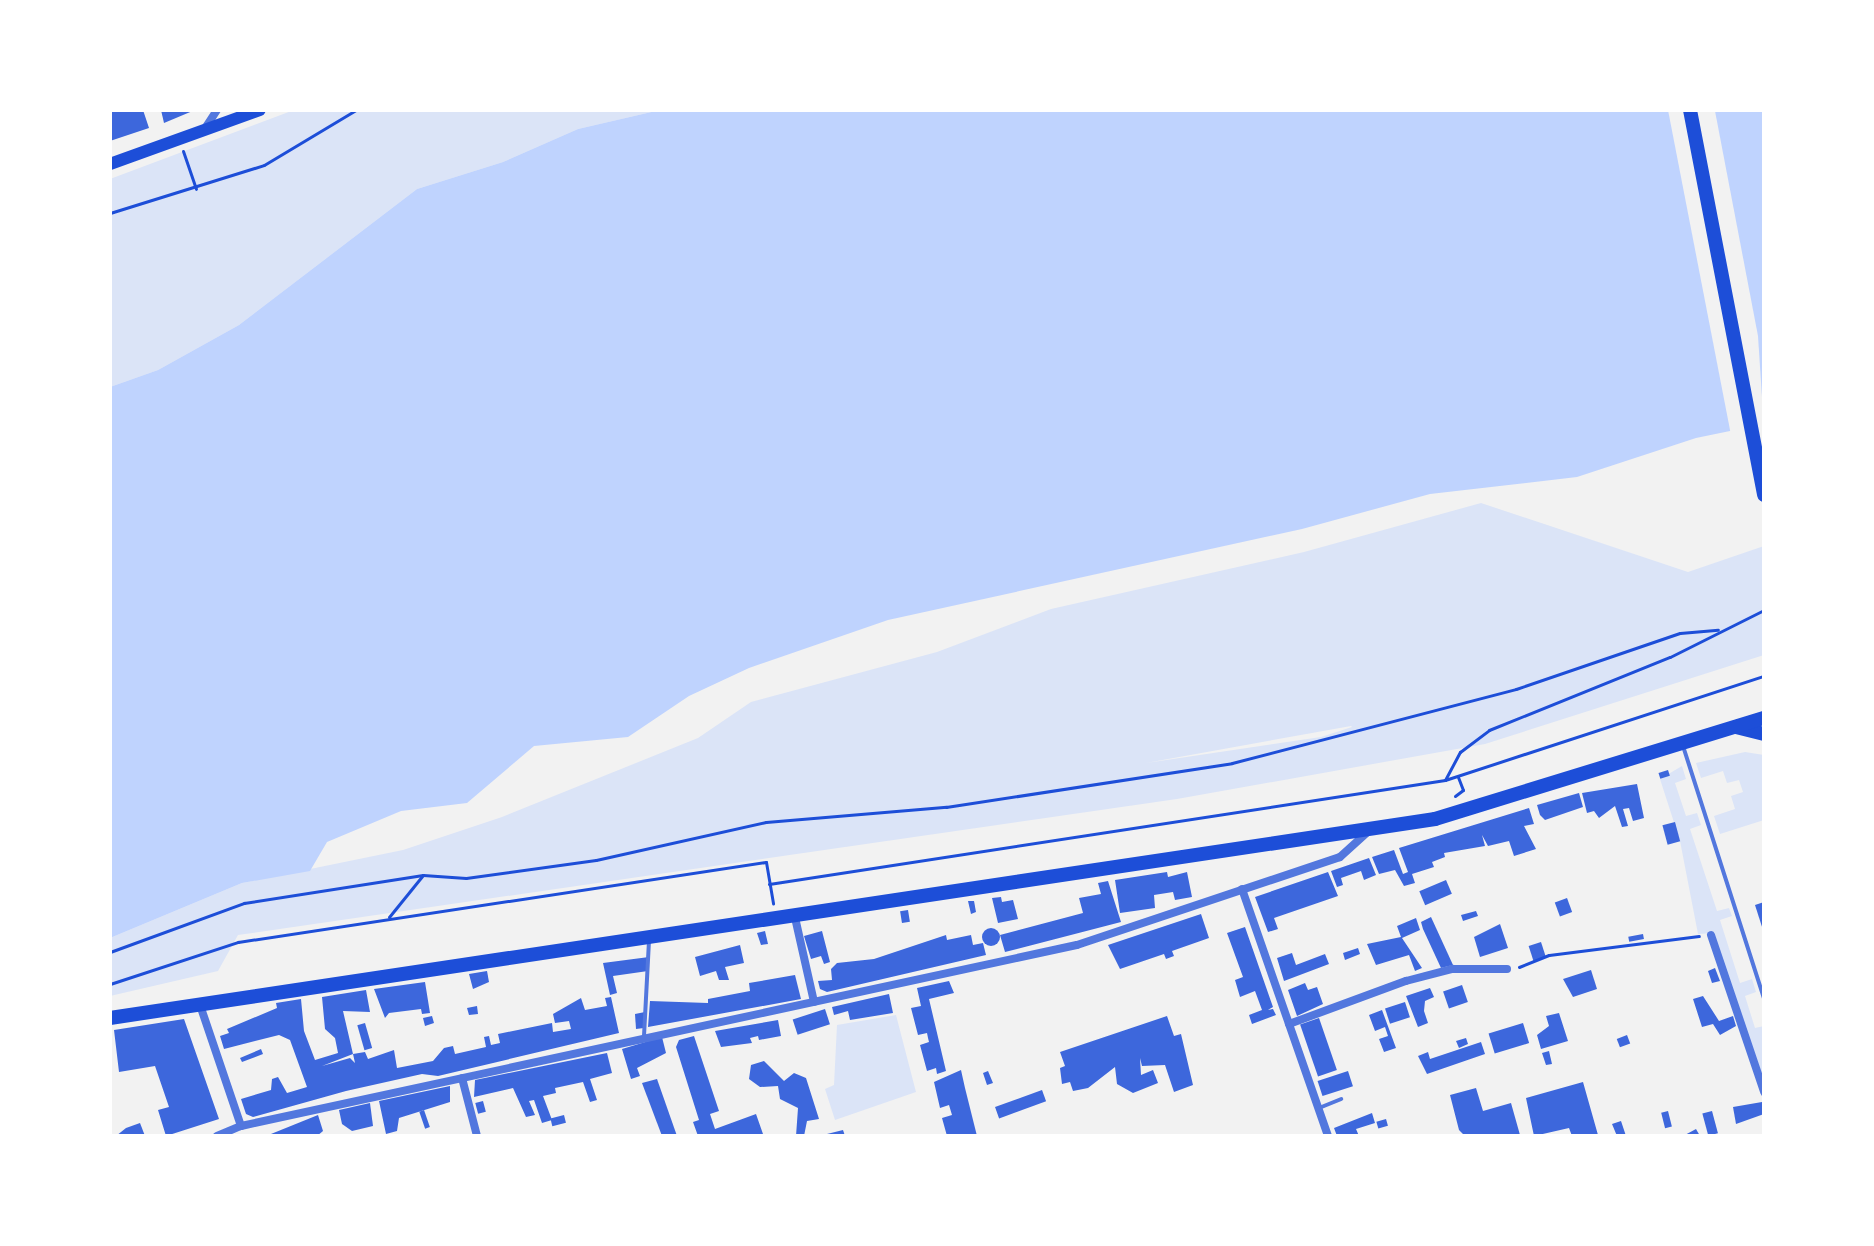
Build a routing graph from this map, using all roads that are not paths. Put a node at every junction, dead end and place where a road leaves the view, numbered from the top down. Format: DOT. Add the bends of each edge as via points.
graph roads {
  1 [pos="217,110"];
  2 [pos="260,110"];
  3 [pos="1690,110"];
  4 [pos="201,135"];
  5 [pos="110,164"];
  6 [pos="1764,495"];
  7 [pos="1764,718"];
  8 [pos="1735,727"];
  9 [pos="1764,734"];
  10 [pos="1682,743"];
  11 [pos="1371,829"];
  12 [pos="1242,889"];
  13 [pos="794,913"];
  14 [pos="649,934"];
  15 [pos="1711,935"];
  16 [pos="1507,969"];
  17 [pos="1764,998"];
  18 [pos="199,1001"];
  19 [pos="814,1002"];
  20 [pos="110,1018"];
  21 [pos="1289,1024"];
  22 [pos="643,1039"];
  23 [pos="462,1078"];
  24 [pos="1764,1092"];
  25 [pos="1341,1099"];
  26 [pos="1319,1108"];
  27 [pos="241,1126"];
  28 [pos="217,1136"];
  29 [pos="477,1136"];
  30 [pos="1328,1136"];
  1 -- 4 [label="street"];
  2 -- 4 [label="main road"];
  3 -- 6 [label="main road"];
  4 -- 5 [label="main road"];
  7 -- 8 [label="main road"];
  8 -- 9 [label="main road"];
  8 -- 10 [label="main road"];
  10 -- 11 [label="main road" via="1448,815"];
  10 -- 17 [label="lane"];
  11 -- 12 [label="street" via="1340,857"];
  11 -- 13 [label="main road"];
  12 -- 19 [label="street" via="1077,945"];
  12 -- 21 [label="street"];
  13 -- 14 [label="main road"];
  13 -- 19 [label="street"];
  14 -- 18 [label="main road"];
  14 -- 22 [label="lane" via="650,988"];
  15 -- 24 [label="street"];
  16 -- 21 [label="street" via="1452,969"];
  18 -- 20 [label="main road"];
  18 -- 27 [label="street"];
  19 -- 22 [label="street"];
  21 -- 26 [label="street"];
  22 -- 23 [label="street"];
  23 -- 27 [label="street"];
  23 -- 29 [label="street"];
  25 -- 26 [label="lane"];
  26 -- 30 [label="street"];
  27 -- 28 [label="street"];
}
